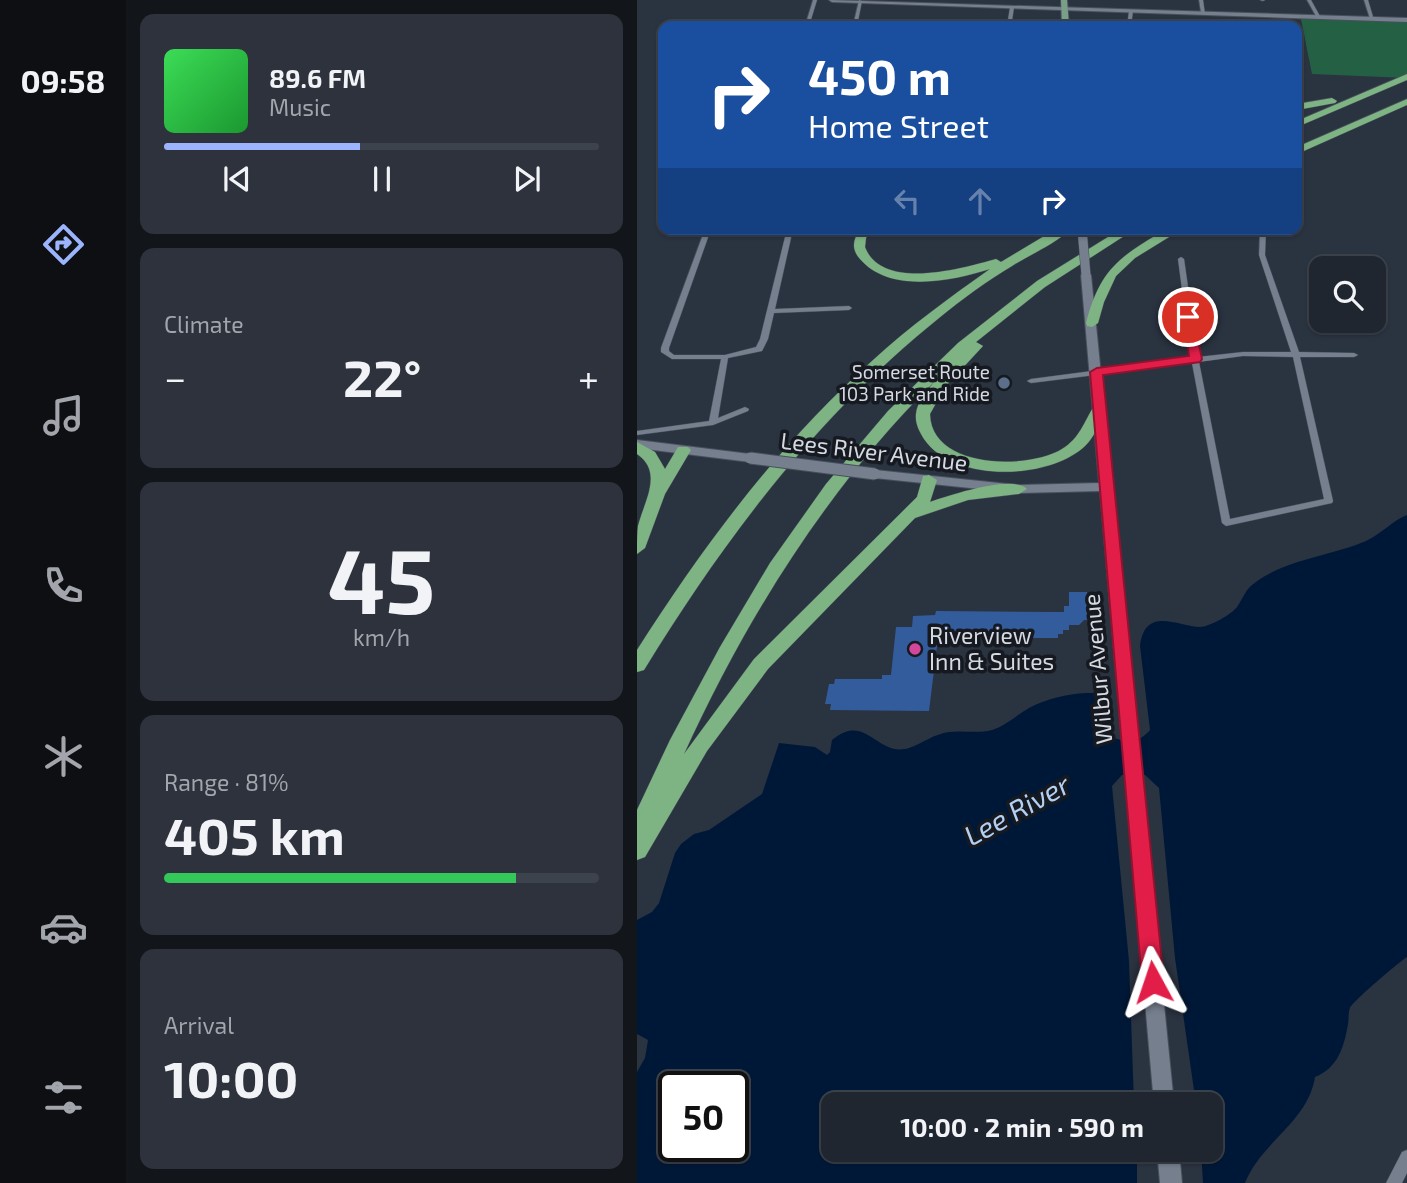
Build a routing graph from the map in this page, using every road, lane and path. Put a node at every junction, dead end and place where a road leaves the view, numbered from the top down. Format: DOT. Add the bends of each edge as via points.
graph roads {
  1 [pos="815,0"];
  2 [pos="832,0"];
  3 [pos="1201,0"];
  4 [pos="1309,0"];
  5 [pos="1366,0"];
  6 [pos="860,1"];
  7 [pos="1064,4"];
  8 [pos="1012,7"];
  9 [pos="1131,11"];
  10 [pos="1203,13"];
  11 [pos="1319,17"];
  12 [pos="1372,19"];
  13 [pos="1407,20"];
  14 [pos="809,21"];
  15 [pos="856,21"];
  16 [pos="1010,21"];
  17 [pos="1130,21"];
  18 [pos="1405,78"];
  19 [pos="1407,102"];
  20 [pos="1302,106"];
  21 [pos="1364,121"];
  22 [pos="1302,122"];
  23 [pos="1302,149"];
  24 [pos="1302,156"];
  25 [pos="706,235"];
  26 [pos="789,235"];
  27 [pos="863,235"];
  28 [pos="1053,235"];
  29 [pos="1055,235"];
  30 [pos="1083,235"];
  31 [pos="1119,235"];
  32 [pos="1167,235"];
  33 [pos="1263,235"];
  34 [pos="1181,259"];
  35 [pos="1041,283"];
  36 [pos="849,308"];
  37 [pos="770,311"];
  38 [pos="1092,323"];
  39 [pos="1296,354"];
  40 [pos="1354,355"];
  41 [pos="725,357"];
  42 [pos="1196,359"];
  43 [pos="1097,372"];
  44 [pos="1031,381"];
  45 [pos="1099,408"];
  46 [pos="745,409"];
  47 [pos="713,423"];
  48 [pos="637,433"];
  49 [pos="637,445"];
  50 [pos="683,450"];
  51 [pos="929,480"];
  52 [pos="1107,487"];
  53 [pos="1019,489"];
  54 [pos="649,514"];
  55 [pos="897,528"];
  56 [pos="637,548"];
  57 [pos="637,665"];
  58 [pos="637,833"];
  59 [pos="637,850"];
  60 [pos="1163,1092"];
  61 [pos="1407,1157"];
  62 [pos="1169,1162"];
  63 [pos="1171,1183"];
  64 [pos="1394,1183"];
  1 -- 14 [label="street"];
  2 -- 6 [label="main road"];
  3 -- 10 [label="street"];
  4 -- 11 [label="street"];
  5 -- 12 [label="street"];
  6 -- 8 [label="main road"];
  6 -- 15 [label="street"];
  7 -- 8 [label="main road"];
  7 -- 9 [label="main road"];
  8 -- 16 [label="street"];
  9 -- 10 [label="main road"];
  9 -- 17 [label="street"];
  10 -- 11 [label="main road"];
  11 -- 12 [label="main road"];
  12 -- 13 [label="main road"];
  18 -- 20 [label="highway"];
  18 -- 22 [label="highway"];
  19 -- 21 [label="highway"];
  21 -- 23 [label="highway"];
  21 -- 24 [label="highway"];
  25 -- 41 [label="street" via="665,352 672,357"];
  26 -- 37 [label="street"];
  27 -- 28 [label="highway" via="858,246 872,264 893,273 925,277 989,265"];
  29 -- 57 [label="highway" via="944,308 826,412 732,522"];
  30 -- 38 [label="main road, Wilbur Avenue, bridge"];
  31 -- 35 [label="highway"];
  32 -- 38 [label="highway" via="1111,271 1098,294"];
  33 -- 39 [label="street" via="1262,255"];
  34 -- 42 [label="street"];
  35 -- 45 [label="highway" via="933,395 923,418 929,438 948,454 977,464 1032,464 1059,456 1081,442"];
  35 -- 58 [label="highway" via="920,384 816,507 727,648"];
  36 -- 37 [label="street"];
  37 -- 41 [label="street" via="759,349"];
  38 -- 43 [label="main road, Wilbur Avenue"];
  39 -- 40 [label="street"];
  39 -- 42 [label="street"];
  39 -- 42 [label="street" via="1329,501 1226,523"];
  41 -- 47 [label="street"];
  42 -- 43 [label="street"];
  43 -- 44 [label="street"];
  43 -- 45 [label="main road, Wilbur Avenue"];
  45 -- 52 [label="main road, Wilbur Avenue"];
  46 -- 47 [label="street"];
  47 -- 48 [label="street"];
  49 -- 50 [label="main road, Lees River Avenue"];
  49 -- 54 [label="highway" via="650,453 660,475"];
  50 -- 51 [label="main road, Lees River Avenue, bridge"];
  50 -- 54 [label="highway"];
  51 -- 53 [label="main road, Lees River Avenue"];
  51 -- 55 [label="highway" via="924,499"];
  52 -- 53 [label="main road, Lees River Avenue"];
  52 -- 60 [label="main road, Wilbur Avenue"];
  53 -- 55 [label="highway" via="942,502"];
  54 -- 56 [label="highway"];
  55 -- 59 [label="highway" via="761,664 701,745"];
  61 -- 64 [label="street"];
  62 -- 63 [label="main road"];
}
